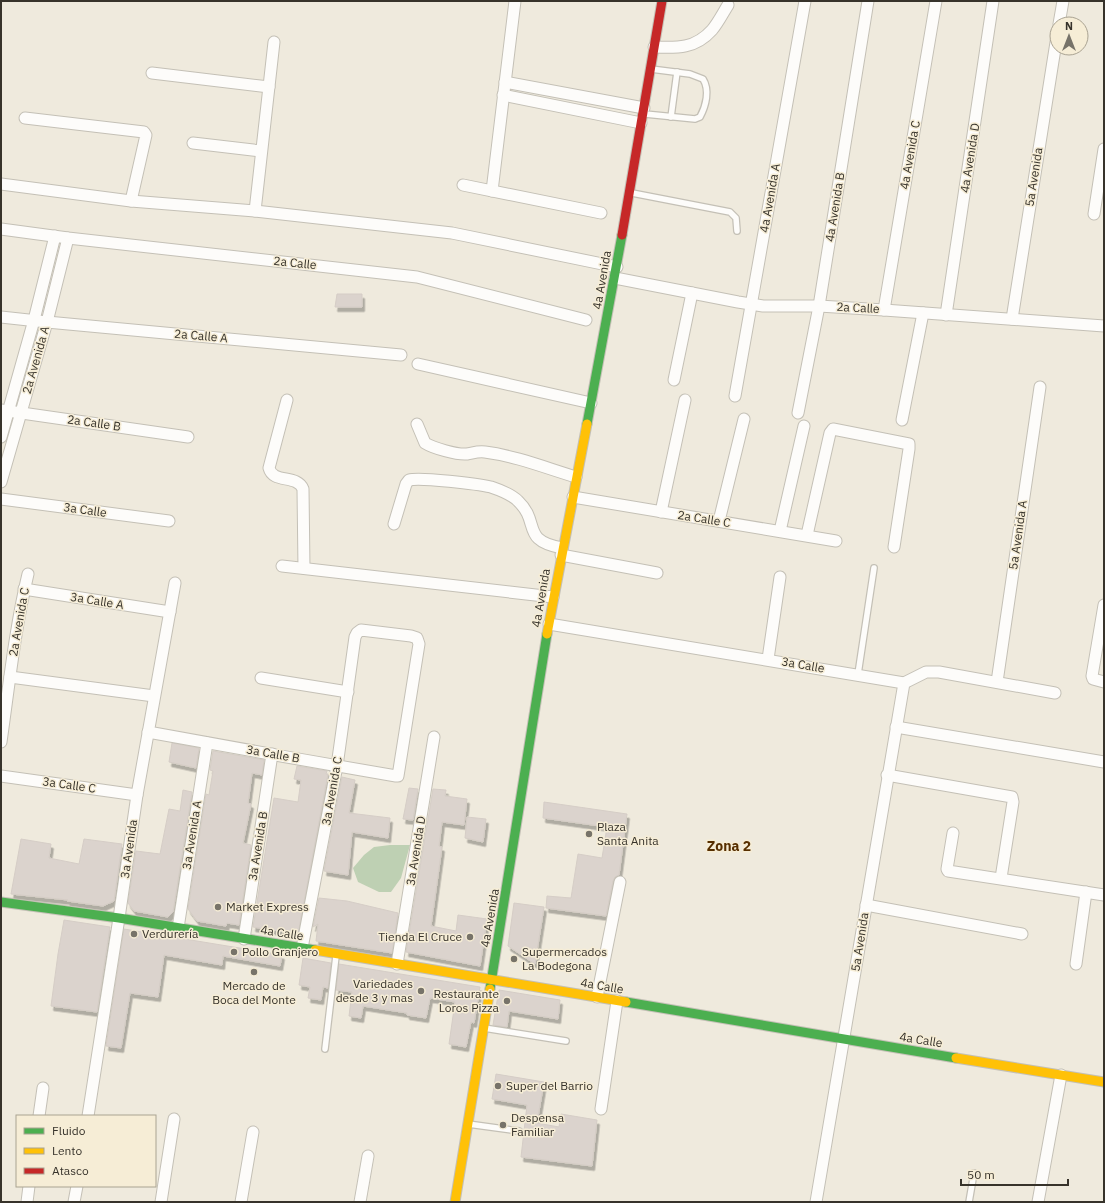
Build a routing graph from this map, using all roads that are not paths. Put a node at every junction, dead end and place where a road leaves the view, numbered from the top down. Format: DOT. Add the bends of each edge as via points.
graph roads {
  1 [pos="515,1"];
  2 [pos="662,1"];
  3 [pos="805,1"];
  4 [pos="868,1"];
  5 [pos="936,1"];
  6 [pos="993,1"];
  7 [pos="1062,1"];
  8 [pos="728,6"];
  9 [pos="1060,16"];
  10 [pos="274,42"];
  11 [pos="654,47"];
  12 [pos="1054,56"];
  13 [pos="650,69"];
  14 [pos="676,72"];
  15 [pos="152,73"];
  16 [pos="505,82"];
  17 [pos="269,87"];
  18 [pos="503,95"];
  19 [pos="642,115"];
  20 [pos="671,117"];
  21 [pos="25,118"];
  22 [pos="193,143"];
  23 [pos="1104,149"];
  24 [pos="261,151"];
  25 [pos="1,184"];
  26 [pos="463,185"];
  27 [pos="492,191"];
  28 [pos="629,193"];
  29 [pos="131,201"];
  30 [pos="255,211"];
  31 [pos="601,213"];
  32 [pos="1094,214"];
  33 [pos="1,229"];
  34 [pos="737,230"];
  35 [pos="55,236"];
  36 [pos="68,238"];
  37 [pos="616,272"];
  38 [pos="692,292"];
  39 [pos="751,304"];
  40 [pos="819,306"];
  41 [pos="884,310"];
  42 [pos="923,313"];
  43 [pos="946,314"];
  44 [pos="1,317"];
  45 [pos="1012,319"];
  46 [pos="34,320"];
  47 [pos="586,320"];
  48 [pos="47,322"];
  49 [pos="1104,326"];
  50 [pos="401,355"];
  51 [pos="418,364"];
  52 [pos="674,380"];
  53 [pos="1040,387"];
  54 [pos="735,396"];
  55 [pos="287,400"];
  56 [pos="685,400"];
  57 [pos="591,403"];
  58 [pos="5,410"];
  59 [pos="21,412"];
  60 [pos="798,413"];
  61 [pos="744,419"];
  62 [pos="902,420"];
  63 [pos="418,424"];
  64 [pos="804,426"];
  65 [pos="1,437"];
  66 [pos="188,437"];
  67 [pos="576,477"];
  68 [pos="1,482"];
  69 [pos="573,497"];
  70 [pos="1,498"];
  71 [pos="661,512"];
  72 [pos="169,521"];
  73 [pos="719,521"];
  74 [pos="394,524"];
  75 [pos="780,531"];
  76 [pos="808,535"];
  77 [pos="836,540"];
  78 [pos="894,547"];
  79 [pos="562,552"];
  80 [pos="282,566"];
  81 [pos="304,568"];
  82 [pos="874,568"];
  83 [pos="657,573"];
  84 [pos="28,574"];
  85 [pos="780,577"];
  86 [pos="175,583"];
  87 [pos="24,589"];
  88 [pos="553,597"];
  89 [pos="1104,605"];
  90 [pos="170,612"];
  91 [pos="549,624"];
  92 [pos="768,659"];
  93 [pos="858,674"];
  94 [pos="10,677"];
  95 [pos="261,678"];
  96 [pos="904,682"];
  97 [pos="997,682"];
  98 [pos="1104,682"];
  99 [pos="348,692"];
  100 [pos="1055,693"];
  101 [pos="154,696"];
  102 [pos="896,728"];
  103 [pos="148,732"];
  104 [pos="434,737"];
  105 [pos="1,742"];
  106 [pos="207,743"];
  107 [pos="272,754"];
  108 [pos="1104,762"];
  109 [pos="337,766"];
  110 [pos="887,775"];
  111 [pos="1,776"];
  112 [pos="398,776"];
  113 [pos="137,795"];
  114 [pos="953,833"];
  115 [pos="1001,878"];
  116 [pos="620,882"];
  117 [pos="1086,892"];
  118 [pos="1104,895"];
  119 [pos="1,902"];
  120 [pos="866,905"];
  121 [pos="119,918"];
  122 [pos="178,928"];
  123 [pos="1022,934"];
  124 [pos="244,938"];
  125 [pos="302,948"];
  126 [pos="336,954"];
  127 [pos="397,964"];
  128 [pos="1076,964"];
  129 [pos="492,978"];
  130 [pos="597,997"];
  131 [pos="617,1000"];
  132 [pos="484,1028"];
  133 [pos="566,1040"];
  134 [pos="844,1040"];
  135 [pos="325,1049"];
  136 [pos="1060,1075"];
  137 [pos="1104,1082"];
  138 [pos="43,1088"];
  139 [pos="601,1109"];
  140 [pos="39,1115"];
  141 [pos="88,1115"];
  142 [pos="174,1119"];
  143 [pos="468,1124"];
  144 [pos="519,1131"];
  145 [pos="253,1132"];
  146 [pos="368,1156"];
  147 [pos="974,1173"];
  148 [pos="29,1187"];
  149 [pos="77,1187"];
  150 [pos="27,1202"];
  151 [pos="74,1202"];
  152 [pos="161,1202"];
  153 [pos="241,1202"];
  154 [pos="360,1202"];
  155 [pos="456,1202"];
  156 [pos="816,1202"];
  157 [pos="969,1202"];
  158 [pos="1038,1202"];
  1 -- 16 [label="street"];
  2 -- 11 [label="main road, 4a Avenida"];
  3 -- 39 [label="street, 4a Avenida A"];
  4 -- 40 [label="street, 4a Avenida B"];
  5 -- 41 [label="street, 4a Avenida C"];
  6 -- 43 [label="street, 4a Avenida D"];
  7 -- 9 [label="street"];
  8 -- 11 [label="street" via="713,29 696,42 677,48"];
  10 -- 17 [label="street"];
  11 -- 13 [label="main road, 4a Avenida"];
  12 -- 45 [label="street, 5a Avenida"];
  13 -- 14 [label="lane"];
  13 -- 19 [label="main road, 4a Avenida"];
  14 -- 20 [label="lane"];
  14 -- 20 [label="lane" via="703,79 706,84 706,101 700,117"];
  15 -- 17 [label="street"];
  16 -- 18 [label="street"];
  16 -- 19 [label="street"];
  17 -- 24 [label="street"];
  18 -- 19 [label="street"];
  18 -- 27 [label="street"];
  19 -- 20 [label="lane"];
  19 -- 28 [label="main road, 4a Avenida"];
  21 -- 29 [label="street" via="144,132 146,135"];
  22 -- 24 [label="street"];
  23 -- 32 [label="street"];
  24 -- 30 [label="street"];
  25 -- 29 [label="street, 2a Calle"];
  26 -- 27 [label="street"];
  27 -- 31 [label="street"];
  28 -- 34 [label="lane" via="730,212 736,218"];
  28 -- 37 [label="main road, 4a Avenida"];
  29 -- 30 [label="street, 2a Calle"];
  30 -- 37 [label="street, 2a Calle" via="452,233"];
  33 -- 35 [label="street, 2a Calle"];
  35 -- 36 [label="street, 2a Calle"];
  35 -- 46 [label="street, 2a Avenida A"];
  36 -- 47 [label="street, 2a Calle" via="417,277"];
  36 -- 48 [label="street, 2a Avenida A"];
  37 -- 38 [label="street, 2a Calle"];
  37 -- 57 [label="main road, 4a Avenida"];
  38 -- 39 [label="street, 2a Calle"];
  38 -- 52 [label="street"];
  39 -- 40 [label="street, 2a Calle"];
  39 -- 54 [label="street, 4a Avenida A"];
  40 -- 41 [label="street, 2a Calle"];
  40 -- 60 [label="street, 4a Avenida B"];
  41 -- 42 [label="street, 2a Calle"];
  42 -- 43 [label="street, 2a Calle"];
  42 -- 62 [label="street"];
  43 -- 45 [label="street, 2a Calle"];
  44 -- 46 [label="street, 2a Calle A"];
  45 -- 49 [label="street, 2a Calle"];
  46 -- 48 [label="street, 2a Calle A"];
  46 -- 58 [label="street, 2a Avenida A"];
  48 -- 50 [label="street, 2a Calle A"];
  48 -- 59 [label="street, 2a Avenida A"];
  51 -- 57 [label="street"];
  53 -- 97 [label="street, 5a Avenida A"];
  55 -- 81 [label="street" via="269,468 270,473 297,481 303,489"];
  56 -- 71 [label="street"];
  57 -- 67 [label="main road, 4a Avenida"];
  58 -- 59 [label="street, 2a Calle B"];
  58 -- 65 [label="street, 2a Avenida A"];
  59 -- 66 [label="street, 2a Calle B"];
  59 -- 68 [label="street, 2a Avenida A"];
  61 -- 73 [label="street"];
  63 -- 67 [label="street" via="425,443 435,447 466,454 485,452"];
  64 -- 75 [label="street"];
  67 -- 69 [label="main road, 4a Avenida"];
  69 -- 71 [label="street, 2a Calle C"];
  69 -- 79 [label="main road, 4a Avenida"];
  70 -- 72 [label="street, 3a Calle"];
  71 -- 73 [label="street, 2a Calle C"];
  73 -- 75 [label="street, 2a Calle C"];
  74 -- 79 [label="street" via="409,480 421,479 490,487 518,500 541,542"];
  75 -- 76 [label="street, 2a Calle C"];
  76 -- 77 [label="street, 2a Calle C"];
  76 -- 78 [label="street" via="830,433 834,429 909,444"];
  79 -- 83 [label="street"];
  79 -- 88 [label="main road, 4a Avenida"];
  80 -- 81 [label="street"];
  81 -- 88 [label="street"];
  82 -- 93 [label="lane"];
  84 -- 87 [label="street, 2a Avenida C"];
  85 -- 92 [label="street"];
  86 -- 90 [label="street, 3a Avenida"];
  87 -- 90 [label="street, 3a Calle A"];
  87 -- 94 [label="street, 2a Avenida C"];
  88 -- 91 [label="main road, 4a Avenida"];
  89 -- 98 [label="street" via="1092,676 1093,679"];
  90 -- 101 [label="street, 3a Avenida"];
  91 -- 92 [label="street, 3a Calle"];
  91 -- 129 [label="main road, 4a Avenida"];
  92 -- 93 [label="street, 3a Calle"];
  93 -- 96 [label="street, 3a Calle"];
  94 -- 101 [label="street"];
  94 -- 105 [label="street, 2a Avenida C"];
  95 -- 99 [label="street"];
  96 -- 97 [label="street" via="926,672 939,672"];
  96 -- 102 [label="street, 5a Avenida"];
  97 -- 100 [label="street"];
  99 -- 109 [label="street, 3a Avenida C"];
  99 -- 112 [label="street, 3a Avenida C" via="357,633 361,630 417,638 419,644"];
  101 -- 103 [label="street, 3a Avenida"];
  102 -- 108 [label="street"];
  102 -- 110 [label="street, 5a Avenida"];
  103 -- 106 [label="street, 3a Calle B"];
  103 -- 113 [label="street, 3a Avenida"];
  104 -- 127 [label="street, 3a Avenida D"];
  106 -- 107 [label="street, 3a Calle B"];
  106 -- 122 [label="street, 3a Avenida A"];
  107 -- 109 [label="street, 3a Calle B"];
  107 -- 124 [label="street, 3a Avenida B"];
  109 -- 112 [label="street, 3a Calle B"];
  109 -- 125 [label="street, 3a Avenida C"];
  110 -- 115 [label="street" via="1012,797"];
  110 -- 120 [label="street, 5a Avenida"];
  111 -- 113 [label="street, 3a Calle C"];
  113 -- 121 [label="street, 3a Avenida"];
  114 -- 115 [label="street" via="947,871"];
  115 -- 117 [label="street"];
  116 -- 130 [label="street"];
  117 -- 118 [label="street"];
  117 -- 128 [label="street"];
  119 -- 121 [label="main road, 4a Calle"];
  120 -- 123 [label="street"];
  120 -- 134 [label="street, 5a Avenida"];
  121 -- 122 [label="main road, 4a Calle"];
  121 -- 141 [label="street, 3a Avenida"];
  122 -- 124 [label="main road, 4a Calle"];
  124 -- 125 [label="main road, 4a Calle"];
  125 -- 126 [label="main road, 4a Calle"];
  126 -- 127 [label="main road, 4a Calle"];
  126 -- 135 [label="lane"];
  127 -- 129 [label="main road, 4a Calle"];
  129 -- 130 [label="main road, 4a Calle"];
  129 -- 132 [label="main road, 4a Avenida"];
  130 -- 131 [label="main road, 4a Calle"];
  131 -- 134 [label="main road, 4a Calle"];
  131 -- 139 [label="street"];
  132 -- 133 [label="lane"];
  132 -- 143 [label="main road, 4a Avenida"];
  134 -- 136 [label="main road, 4a Calle"];
  134 -- 156 [label="street, 5a Avenida"];
  136 -- 137 [label="main road, 4a Calle"];
  136 -- 158 [label="street"];
  138 -- 140 [label="street"];
  142 -- 152 [label="street"];
  143 -- 144 [label="lane"];
  143 -- 155 [label="main road, 4a Avenida"];
  145 -- 153 [label="street"];
  146 -- 154 [label="street"];
  147 -- 157 [label="lane"];
  148 -- 150 [label="street"];
  149 -- 151 [label="street"];
}
